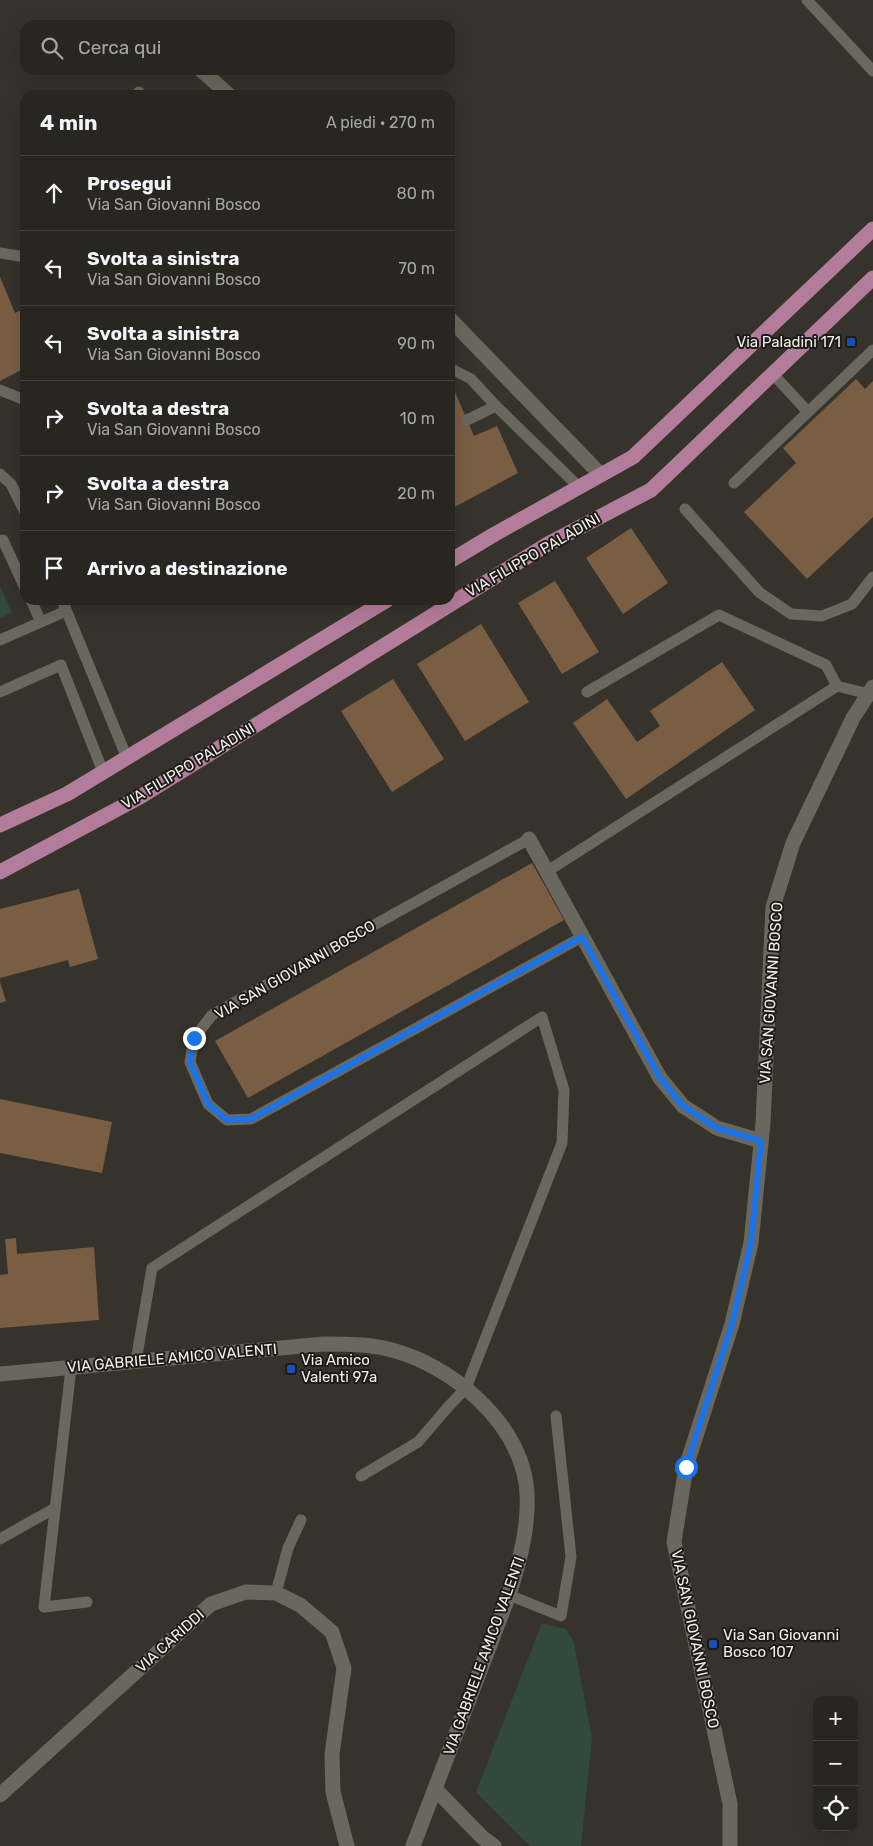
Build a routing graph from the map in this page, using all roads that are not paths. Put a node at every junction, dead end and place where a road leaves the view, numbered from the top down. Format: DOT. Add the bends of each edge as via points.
graph roads {
  1 [pos="806,0"];
  2 [pos="872,67"];
  3 [pos="207,75"];
  4 [pos="223,90"];
  5 [pos="873,229"];
  6 [pos="0,253"];
  7 [pos="20,256"];
  8 [pos="873,278"];
  9 [pos="455,324"];
  10 [pos="873,350"];
  11 [pos="455,371"];
  12 [pos="773,374"];
  13 [pos="0,390"];
  14 [pos="20,398"];
  15 [pos="496,406"];
  16 [pos="808,412"];
  17 [pos="467,420"];
  18 [pos="0,474"];
  19 [pos="601,475"];
  20 [pos="734,483"];
  21 [pos="579,487"];
  22 [pos="20,502"];
  23 [pos="685,509"];
  24 [pos="0,541"];
  25 [pos="455,559"];
  26 [pos="20,577"];
  27 [pos="873,577"];
  28 [pos="455,601"];
  29 [pos="33,605"];
  30 [pos="64,605"];
  31 [pos="379,605"];
  32 [pos="449,605"];
  33 [pos="41,622"];
  34 [pos="0,640"];
  35 [pos="837,686"];
  36 [pos="871,690"];
  37 [pos="0,692"];
  38 [pos="587,692"];
  39 [pos="127,758"];
  40 [pos="103,772"];
  41 [pos="0,825"];
  42 [pos="529,839"];
  43 [pos="0,872"];
  44 [pos="546,872"];
  45 [pos="582,937"];
  46 [pos="761,1141"];
  47 [pos="136,1361"];
  48 [pos="71,1368"];
  49 [pos="0,1374"];
  50 [pos="466,1388"];
  51 [pos="556,1416"];
  52 [pos="361,1476"];
  53 [pos="55,1508"];
  54 [pos="301,1520"];
  55 [pos="0,1540"];
  56 [pos="276,1593"];
  57 [pos="509,1595"];
  58 [pos="87,1602"];
  59 [pos="436,1790"];
  60 [pos="0,1795"];
  61 [pos="347,1846"];
  62 [pos="413,1846"];
  63 [pos="494,1846"];
  64 [pos="730,1846"];
  1 -- 2 [label="lane"];
  3 -- 4 [label="street"];
  5 -- 19 [label="main road" via="633,457"];
  6 -- 7 [label="lane"];
  8 -- 12 [label="main road, VIA FILIPPO PALADINI"];
  9 -- 19 [label="street"];
  10 -- 16 [label="lane"];
  11 -- 15 [label="lane" via="471,379"];
  12 -- 16 [label="lane"];
  12 -- 28 [label="main road, VIA FILIPPO PALADINI" via="651,490 546,545"];
  13 -- 14 [label="lane"];
  15 -- 17 [label="lane"];
  15 -- 21 [label="lane"];
  16 -- 20 [label="lane"];
  18 -- 22 [label="lane" via="11,484"];
  19 -- 21 [label="main road"];
  21 -- 25 [label="main road"];
  23 -- 27 [label="lane" via="759,592 791,614 822,616 852,604"];
  24 -- 26 [label="lane" via="3,540"];
  29 -- 33 [label="lane"];
  30 -- 33 [label="lane"];
  30 -- 39 [label="lane"];
  31 -- 39 [label="main road"];
  32 -- 43 [label="main road, VIA FILIPPO PALADINI" via="140,797"];
  33 -- 34 [label="lane"];
  35 -- 36 [label="lane"];
  35 -- 38 [label="lane" via="826,665 719,616"];
  35 -- 44 [label="lane"];
  36 -- 46 [label="street, VIA SAN GIOVANNI BOSCO" via="853,718 793,843 773,907"];
  37 -- 40 [label="lane" via="61,665"];
  39 -- 40 [label="main road"];
  40 -- 41 [label="main road" via="67,794"];
  42 -- 44 [label="street, VIA SAN GIOVANNI BOSCO"];
  42 -- 45 [label="lane, VIA SAN GIOVANNI BOSCO" via="212,1015 194,1038 190,1062 208,1104 227,1120 251,1119"];
  44 -- 45 [label="street, VIA SAN GIOVANNI BOSCO"];
  45 -- 46 [label="street, VIA SAN GIOVANNI BOSCO" via="660,1078 683,1106 717,1128"];
  46 -- 64 [label="street, VIA SAN GIOVANNI BOSCO" via="751,1243 732,1324 686,1467 674,1542 730,1804"];
  47 -- 48 [label="street, VIA GABRIELE AMICO VALENTI"];
  47 -- 50 [label="street, VIA GABRIELE AMICO VALENTI" via="324,1344 361,1344 393,1350 429,1365"];
  47 -- 50 [label="lane" via="152,1268 542,1017 564,1090 562,1143"];
  48 -- 49 [label="street, VIA GABRIELE AMICO VALENTI"];
  48 -- 53 [label="lane"];
  50 -- 52 [label="lane" via="418,1442"];
  50 -- 57 [label="street, VIA GABRIELE AMICO VALENTI" via="493,1414 514,1446 526,1483 522,1554"];
  51 -- 57 [label="lane" via="572,1557 561,1616"];
  53 -- 55 [label="lane"];
  53 -- 58 [label="lane" via="44,1606"];
  54 -- 56 [label="lane" via="288,1548"];
  56 -- 60 [label="street, VIA CARIDDI" via="246,1592 211,1604"];
  56 -- 61 [label="street, VIA CARIDDI" via="300,1605 332,1632 344,1668 332,1754 333,1792"];
  57 -- 59 [label="street, VIA GABRIELE AMICO VALENTI"];
  59 -- 62 [label="street, VIA GABRIELE AMICO VALENTI"];
  59 -- 63 [label="street"];
}
